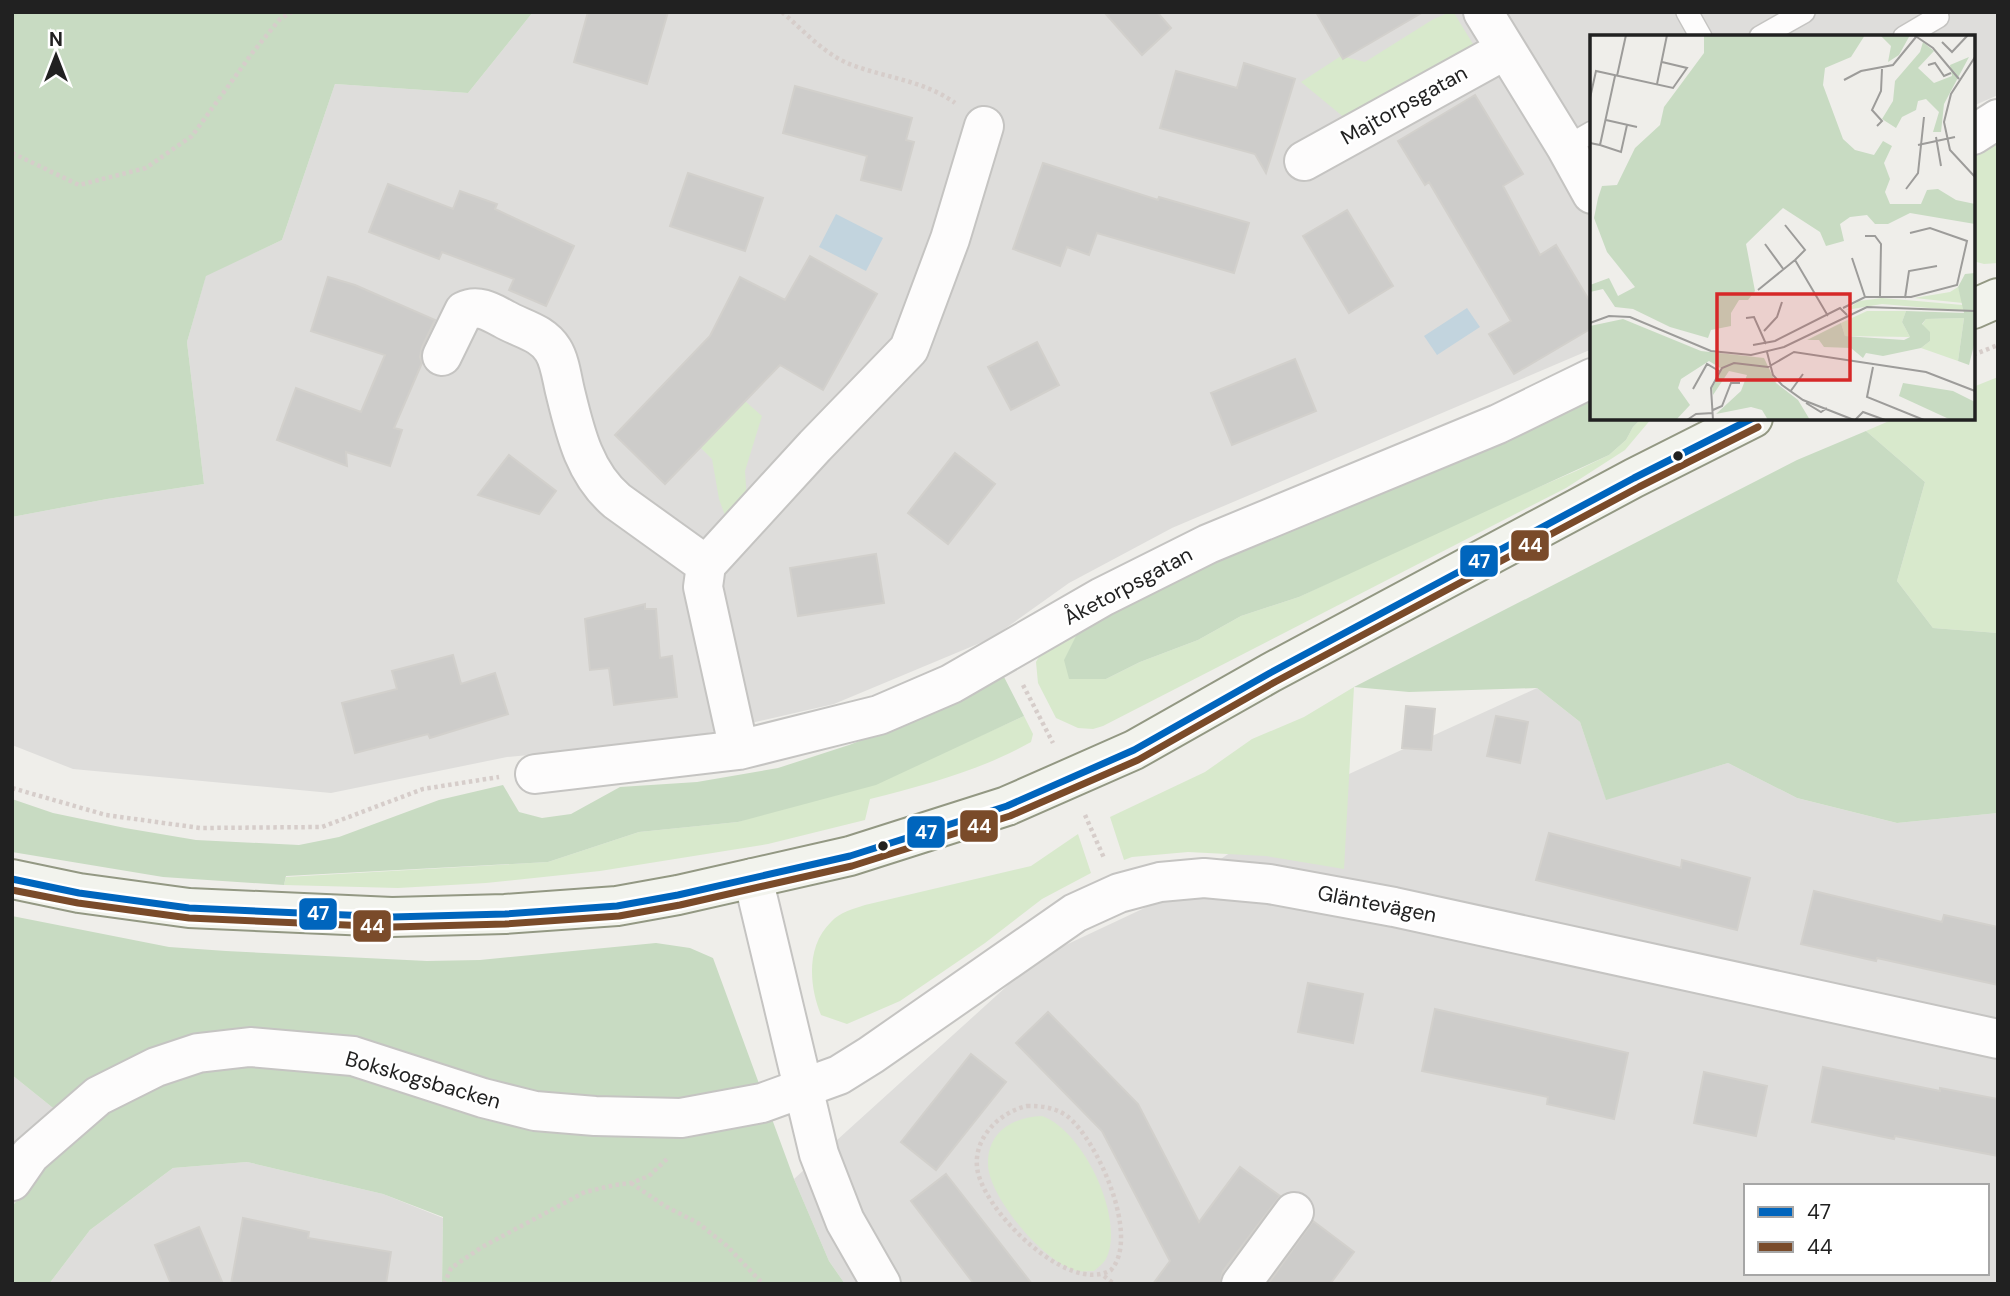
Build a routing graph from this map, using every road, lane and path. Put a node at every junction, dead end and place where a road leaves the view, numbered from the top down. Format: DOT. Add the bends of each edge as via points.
graph roads {
  1 [pos="292,12"];
  2 [pos="782,12"];
  3 [pos="1483,12"];
  4 [pos="1687,12"];
  5 [pos="1804,12"];
  6 [pos="1938,17"];
  7 [pos="1700,35"];
  8 [pos="1764,35"];
  9 [pos="1907,35"];
  10 [pos="1505,50"];
  11 [pos="1998,119"];
  12 [pos="984,126"];
  13 [pos="1975,134"];
  14 [pos="1579,139"];
  15 [pos="12,153"];
  16 [pos="1304,161"];
  17 [pos="1590,186"];
  18 [pos="1998,298"];
  19 [pos="1975,308"];
  20 [pos="1998,345"];
  21 [pos="1975,354"];
  22 [pos="442,356"];
  23 [pos="1590,379"];
  24 [pos="1749,420"];
  25 [pos="706,565"];
  26 [pos="1006,654"];
  27 [pos="739,750"];
  28 [pos="535,774"];
  29 [pos="1070,779"];
  30 [pos="12,788"];
  31 [pos="753,878"];
  32 [pos="12,879"];
  33 [pos="1119,893"];
  34 [pos="1998,1039"];
  35 [pos="802,1088"];
  36 [pos="18,1159"];
  37 [pos="668,1159"];
  38 [pos="631,1183"];
  39 [pos="1294,1212"];
  40 [pos="1035,1258"];
  41 [pos="1104,1276"];
  42 [pos="1087,1281"];
  43 [pos="444,1284"];
  44 [pos="763,1284"];
  45 [pos="881,1284"];
  46 [pos="1114,1284"];
  47 [pos="1241,1284"];
  1 -- 15 [label="path" via="280,19 253,52 192,136 146,168 79,185"];
  2 -- 12 [label="path" via="832,55 937,91"];
  3 -- 10 [label="street"];
  4 -- 7 [label="lane"];
  5 -- 8 [label="lane"];
  6 -- 9 [label="lane"];
  10 -- 14 [label="street"];
  10 -- 16 [label="street, Majtorpsgatan"];
  11 -- 13 [label="street"];
  12 -- 25 [label="street" via="950,239 909,349"];
  14 -- 17 [label="street"];
  18 -- 19 [label="street"];
  20 -- 21 [label="path"];
  22 -- 25 [label="street" via="466,309 488,310 536,333 553,350 593,477"];
  23 -- 26 [label="street, Åketorpsgatan" via="1498,424 1208,544 1102,597"];
  24 -- 29 [label="street" via="1270,673 1134,750"];
  25 -- 27 [label="street" via="703,587"];
  26 -- 27 [label="street, Åketorpsgatan" via="879,715"];
  26 -- 29 [label="path"];
  27 -- 28 [label="street, Åketorpsgatan"];
  28 -- 30 [label="path" via="423,789 322,827 200,828 106,815"];
  29 -- 31 [label="street" via="1007,806 883,846"];
  29 -- 33 [label="path"];
  31 -- 32 [label="street" via="617,906 392,917 189,908"];
  31 -- 35 [label="street"];
  33 -- 34 [label="street, Gläntevägen" via="1160,882 1204,878 1269,884"];
  33 -- 35 [label="street, Gläntevägen" via="1075,913 871,1055"];
  35 -- 36 [label="street, Bokskogsbacken" via="762,1103 681,1118 595,1116 535,1111 353,1056 250,1047 198,1053 156,1067 98,1096"];
  35 -- 45 [label="street" via="819,1153 845,1221"];
  37 -- 38 [label="path" via="649,1176"];
  38 -- 43 [label="path" via="585,1192 482,1247 451,1268"];
  38 -- 44 [label="path" via="698,1223"];
  39 -- 47 [label="street"];
  40 -- 41 [label="path" via="998,1215 981,1184 977,1164 981,1145 1000,1119 1012,1110 1044,1106 1073,1122 1110,1179 1121,1239 1113,1268"];
  41 -- 42 [label="path"];
  41 -- 46 [label="path"];
}
